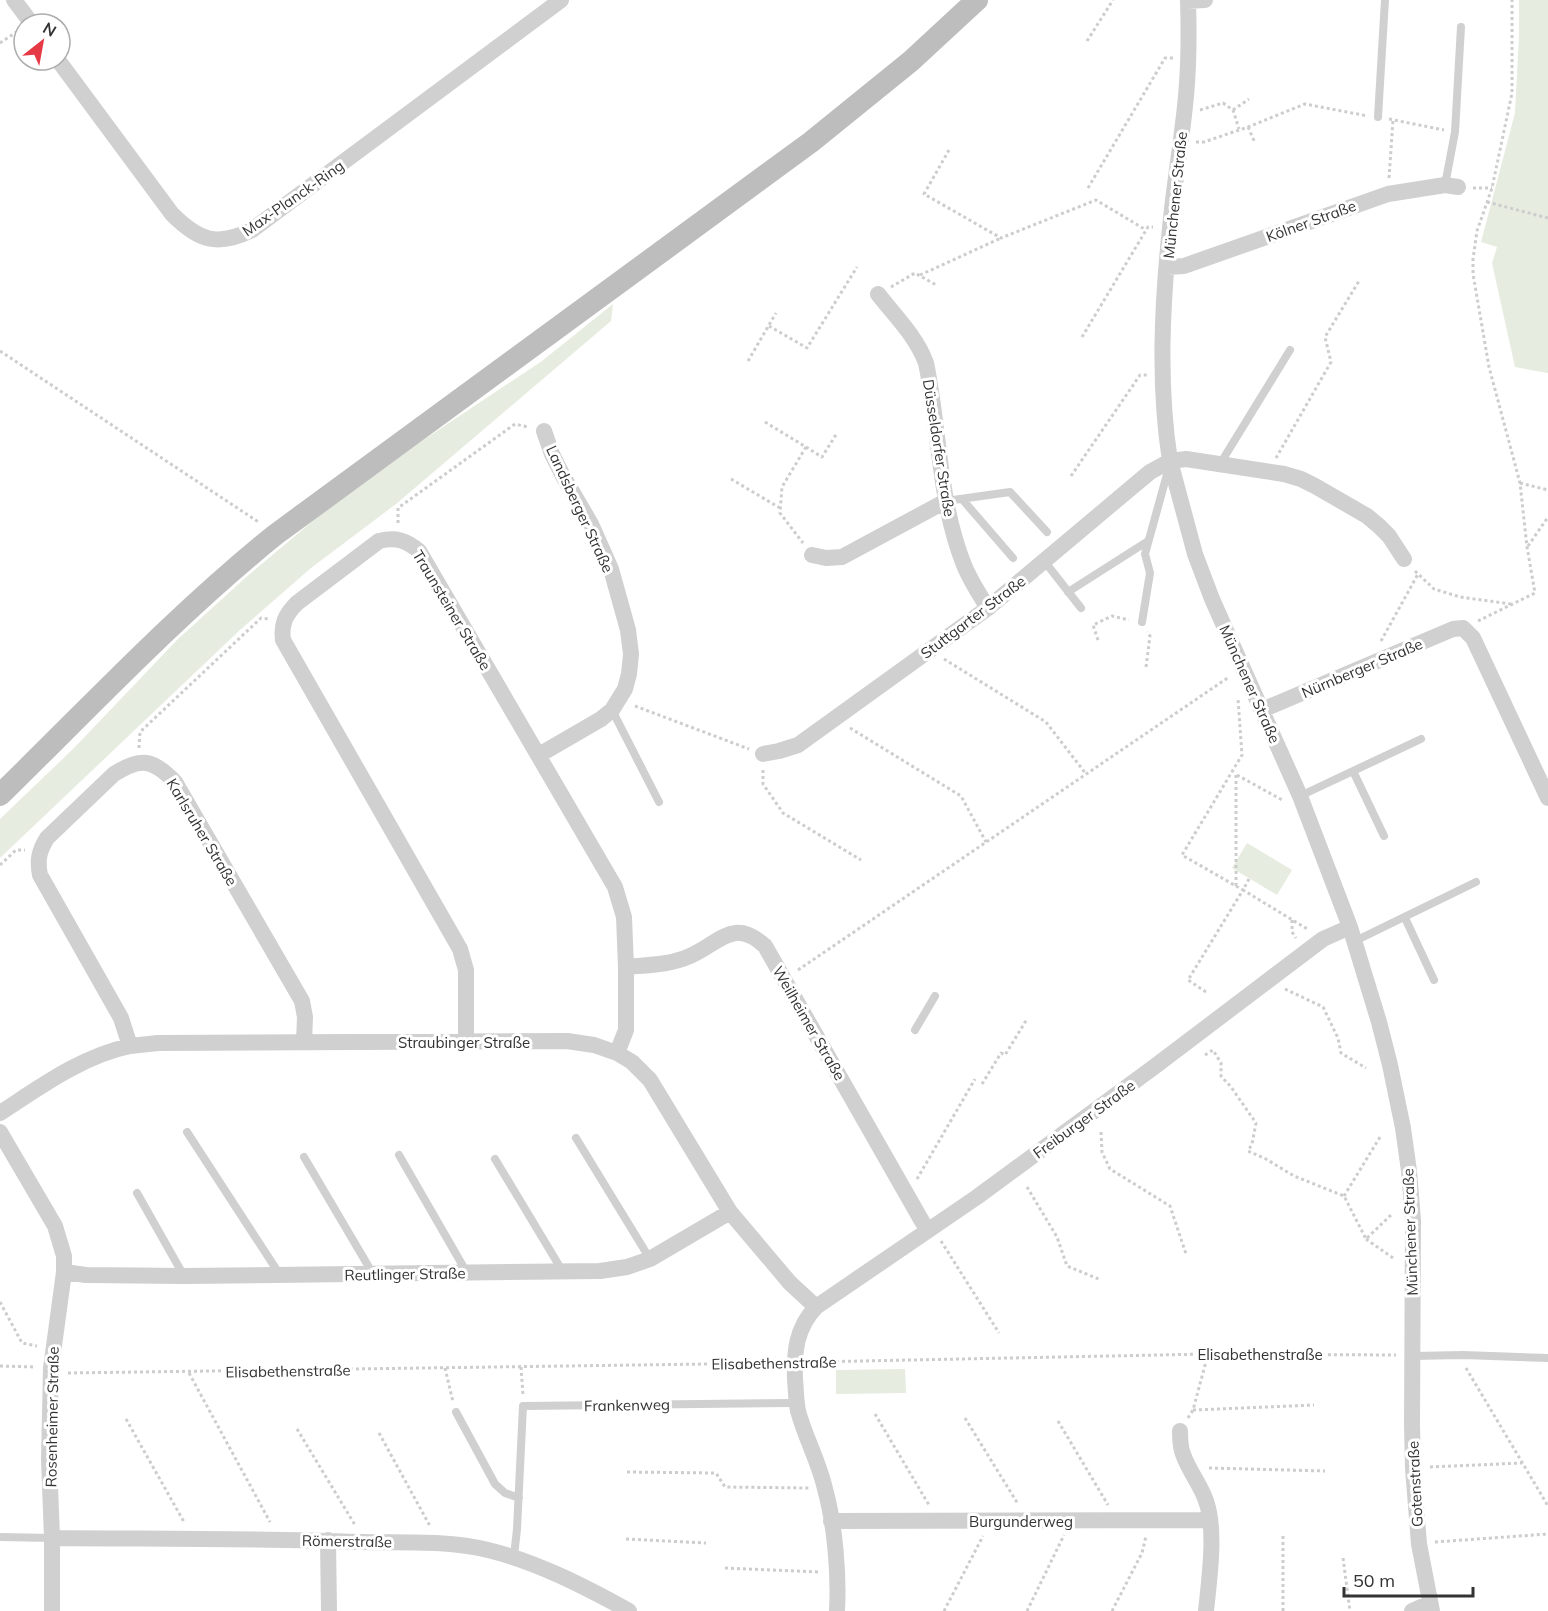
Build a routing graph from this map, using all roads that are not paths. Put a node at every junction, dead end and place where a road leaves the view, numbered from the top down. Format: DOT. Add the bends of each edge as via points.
graph roads {
  1 [pos="561,0"];
  2 [pos="977,0"];
  3 [pos="1205,0"];
  4 [pos="1385,0"];
  5 [pos="1188,1"];
  6 [pos="1461,27"];
  7 [pos="67,72"];
  8 [pos="1378,117"];
  9 [pos="1452,186"];
  10 [pos="1167,267"];
  11 [pos="878,294"];
  12 [pos="1290,350"];
  13 [pos="544,431"];
  14 [pos="1170,461"];
  15 [pos="1219,464"];
  16 [pos="954,500"];
  17 [pos="1047,532"];
  18 [pos="1148,542"];
  19 [pos="812,555"];
  20 [pos="1013,558"];
  21 [pos="1404,559"];
  22 [pos="1045,561"];
  23 [pos="1068,592"];
  24 [pos="988,608"];
  25 [pos="1081,608"];
  26 [pos="1142,622"];
  27 [pos="615,705"];
  28 [pos="1262,710"];
  29 [pos="1421,739"];
  30 [pos="763,754"];
  31 [pos="539,756"];
  32 [pos="1353,771"];
  33 [pos="0,795"];
  34 [pos="1300,796"];
  35 [pos="1548,798"];
  36 [pos="659,802"];
  37 [pos="1384,836"];
  38 [pos="1476,882"];
  39 [pos="1405,918"];
  40 [pos="1352,934"];
  41 [pos="626,967"];
  42 [pos="1434,980"];
  43 [pos="935,996"];
  44 [pos="915,1030"];
  45 [pos="304,1042"];
  46 [pos="466,1042"];
  47 [pos="130,1047"];
  48 [pos="617,1053"];
  49 [pos="0,1113"];
  50 [pos="0,1132"];
  51 [pos="187,1132"];
  52 [pos="576,1138"];
  53 [pos="399,1155"];
  54 [pos="304,1157"];
  55 [pos="495,1158"];
  56 [pos="137,1193"];
  57 [pos="730,1212"];
  58 [pos="930,1229"];
  59 [pos="650,1259"];
  60 [pos="64,1272"];
  61 [pos="563,1272"];
  62 [pos="467,1273"];
  63 [pos="280,1275"];
  64 [pos="374,1275"];
  65 [pos="184,1276"];
  66 [pos="816,1307"];
  67 [pos="1413,1356"];
  68 [pos="1548,1358"];
  69 [pos="796,1403"];
  70 [pos="456,1412"];
  71 [pos="1180,1431"];
  72 [pos="519,1498"];
  73 [pos="1210,1520"];
  74 [pos="831,1521"];
  75 [pos="0,1537"];
  76 [pos="52,1538"];
  77 [pos="328,1540"];
  78 [pos="514,1557"];
  79 [pos="1431,1607"];
  80 [pos="51,1611"];
  81 [pos="329,1611"];
  82 [pos="629,1611"];
  83 [pos="837,1611"];
  84 [pos="1206,1611"];
  85 [pos="1412,1611"];
  1 -- 7 [label="street, Max-Planck-Ring" via="236,238 200,237 186,228"];
  2 -- 33 [label="main road" via="911,61 811,142 245,559"];
  3 -- 5 [label="street"];
  4 -- 8 [label="lane"];
  5 -- 10 [label="street, Münchener Straße" via="1186,95"];
  6 -- 9 [label="lane"];
  9 -- 10 [label="street, Kölner Straße" via="1388,194 1184,266"];
  10 -- 14 [label="street, Münchener Straße" via="1162,375"];
  11 -- 16 [label="street, Düsseldorfer Straße" via="914,339 926,363"];
  12 -- 15 [label="lane"];
  13 -- 27 [label="street, Landsberger Straße" via="559,469 591,524 611,569 628,630 630,674"];
  14 -- 15 [label="street"];
  14 -- 18 [label="lane"];
  14 -- 22 [label="street, Stuttgarter Straße" via="1150,472"];
  14 -- 28 [label="street, Münchener Straße" via="1195,554"];
  15 -- 21 [label="street" via="1284,474 1315,486 1366,516 1389,536"];
  16 -- 17 [label="lane" via="1010,492"];
  16 -- 19 [label="street" via="842,557"];
  16 -- 20 [label="lane"];
  16 -- 24 [label="street, Düsseldorfer Straße" via="955,541 964,567"];
  18 -- 23 [label="lane"];
  18 -- 26 [label="lane" via="1145,554 1150,573"];
  22 -- 23 [label="lane"];
  22 -- 24 [label="street, Stuttgarter Straße"];
  23 -- 25 [label="lane"];
  24 -- 30 [label="street, Stuttgarter Straße" via="798,745"];
  27 -- 31 [label="street" via="601,719"];
  27 -- 36 [label="lane"];
  28 -- 34 [label="street, Münchener Straße"];
  28 -- 35 [label="street, Nürnberger Straße" via="1463,628 1473,639"];
  29 -- 32 [label="lane"];
  31 -- 41 [label="street, Traunsteiner Straße" via="615,887 624,918"];
  31 -- 46 [label="street, Traunsteiner Straße" via="419,551 411,544 390,538 379,541 288,612 283,640 460,949 466,970"];
  32 -- 34 [label="lane"];
  32 -- 37 [label="lane"];
  34 -- 40 [label="street, Münchener Straße"];
  38 -- 39 [label="lane"];
  39 -- 40 [label="lane"];
  39 -- 42 [label="lane"];
  40 -- 58 [label="street, Freiburger Straße" via="1323,939"];
  40 -- 67 [label="street, Münchener Straße" via="1379,1022 1403,1128 1413,1220"];
  41 -- 48 [label="street, Traunsteiner Straße" via="626,1030"];
  41 -- 58 [label="street, Weilheimer Straße" via="691,956 731,933 755,937 765,946"];
  43 -- 44 [label="lane"];
  45 -- 46 [label="street, Straubinger Straße"];
  45 -- 47 [label="street, Straubinger Straße" via="158,1043"];
  45 -- 47 [label="street, Karlsruher Straße" via="302,1000 175,782 164,771 139,762 114,774 47,838 38,863 40,875 121,1018"];
  46 -- 48 [label="street, Straubinger Straße" via="567,1041"];
  47 -- 49 [label="street, Straubinger Straße" via="80,1065"];
  48 -- 57 [label="street, Straubinger Straße" via="651,1080"];
  50 -- 60 [label="street, Rosenheimer Straße" via="55,1226 64,1256"];
  51 -- 63 [label="lane"];
  52 -- 59 [label="lane"];
  53 -- 62 [label="lane"];
  54 -- 64 [label="lane"];
  55 -- 61 [label="lane"];
  56 -- 65 [label="lane"];
  57 -- 59 [label="street, Reutlinger Straße"];
  57 -- 66 [label="street, Straubinger Straße"];
  58 -- 66 [label="street, Freiburger Straße"];
  59 -- 61 [label="street, Reutlinger Straße" via="627,1267"];
  60 -- 65 [label="street, Reutlinger Straße"];
  60 -- 76 [label="street, Rosenheimer Straße" via="51,1368"];
  61 -- 62 [label="street, Reutlinger Straße"];
  62 -- 64 [label="street, Reutlinger Straße"];
  63 -- 64 [label="street, Reutlinger Straße"];
  63 -- 65 [label="street, Reutlinger Straße"];
  66 -- 69 [label="street" via="807,1316 796,1344"];
  67 -- 68 [label="lane"];
  67 -- 79 [label="street, Gotenstraße" via="1413,1468 1419,1544"];
  69 -- 72 [label="lane, Frankenweg" via="523,1406"];
  69 -- 74 [label="street" via="825,1489"];
  70 -- 72 [label="lane" via="495,1484"];
  71 -- 73 [label="street" via="1183,1455 1203,1491"];
  72 -- 78 [label="lane"];
  73 -- 74 [label="street, Burgunderweg"];
  73 -- 84 [label="street"];
  74 -- 83 [label="street" via="839,1586"];
  75 -- 76 [label="lane"];
  76 -- 77 [label="street, Römerstraße"];
  76 -- 80 [label="street, Rosenheimer Straße"];
  77 -- 78 [label="street, Römerstraße" via="455,1544"];
  77 -- 81 [label="street"];
  78 -- 82 [label="street, Römerstraße"];
  79 -- 85 [label="street"];
}
